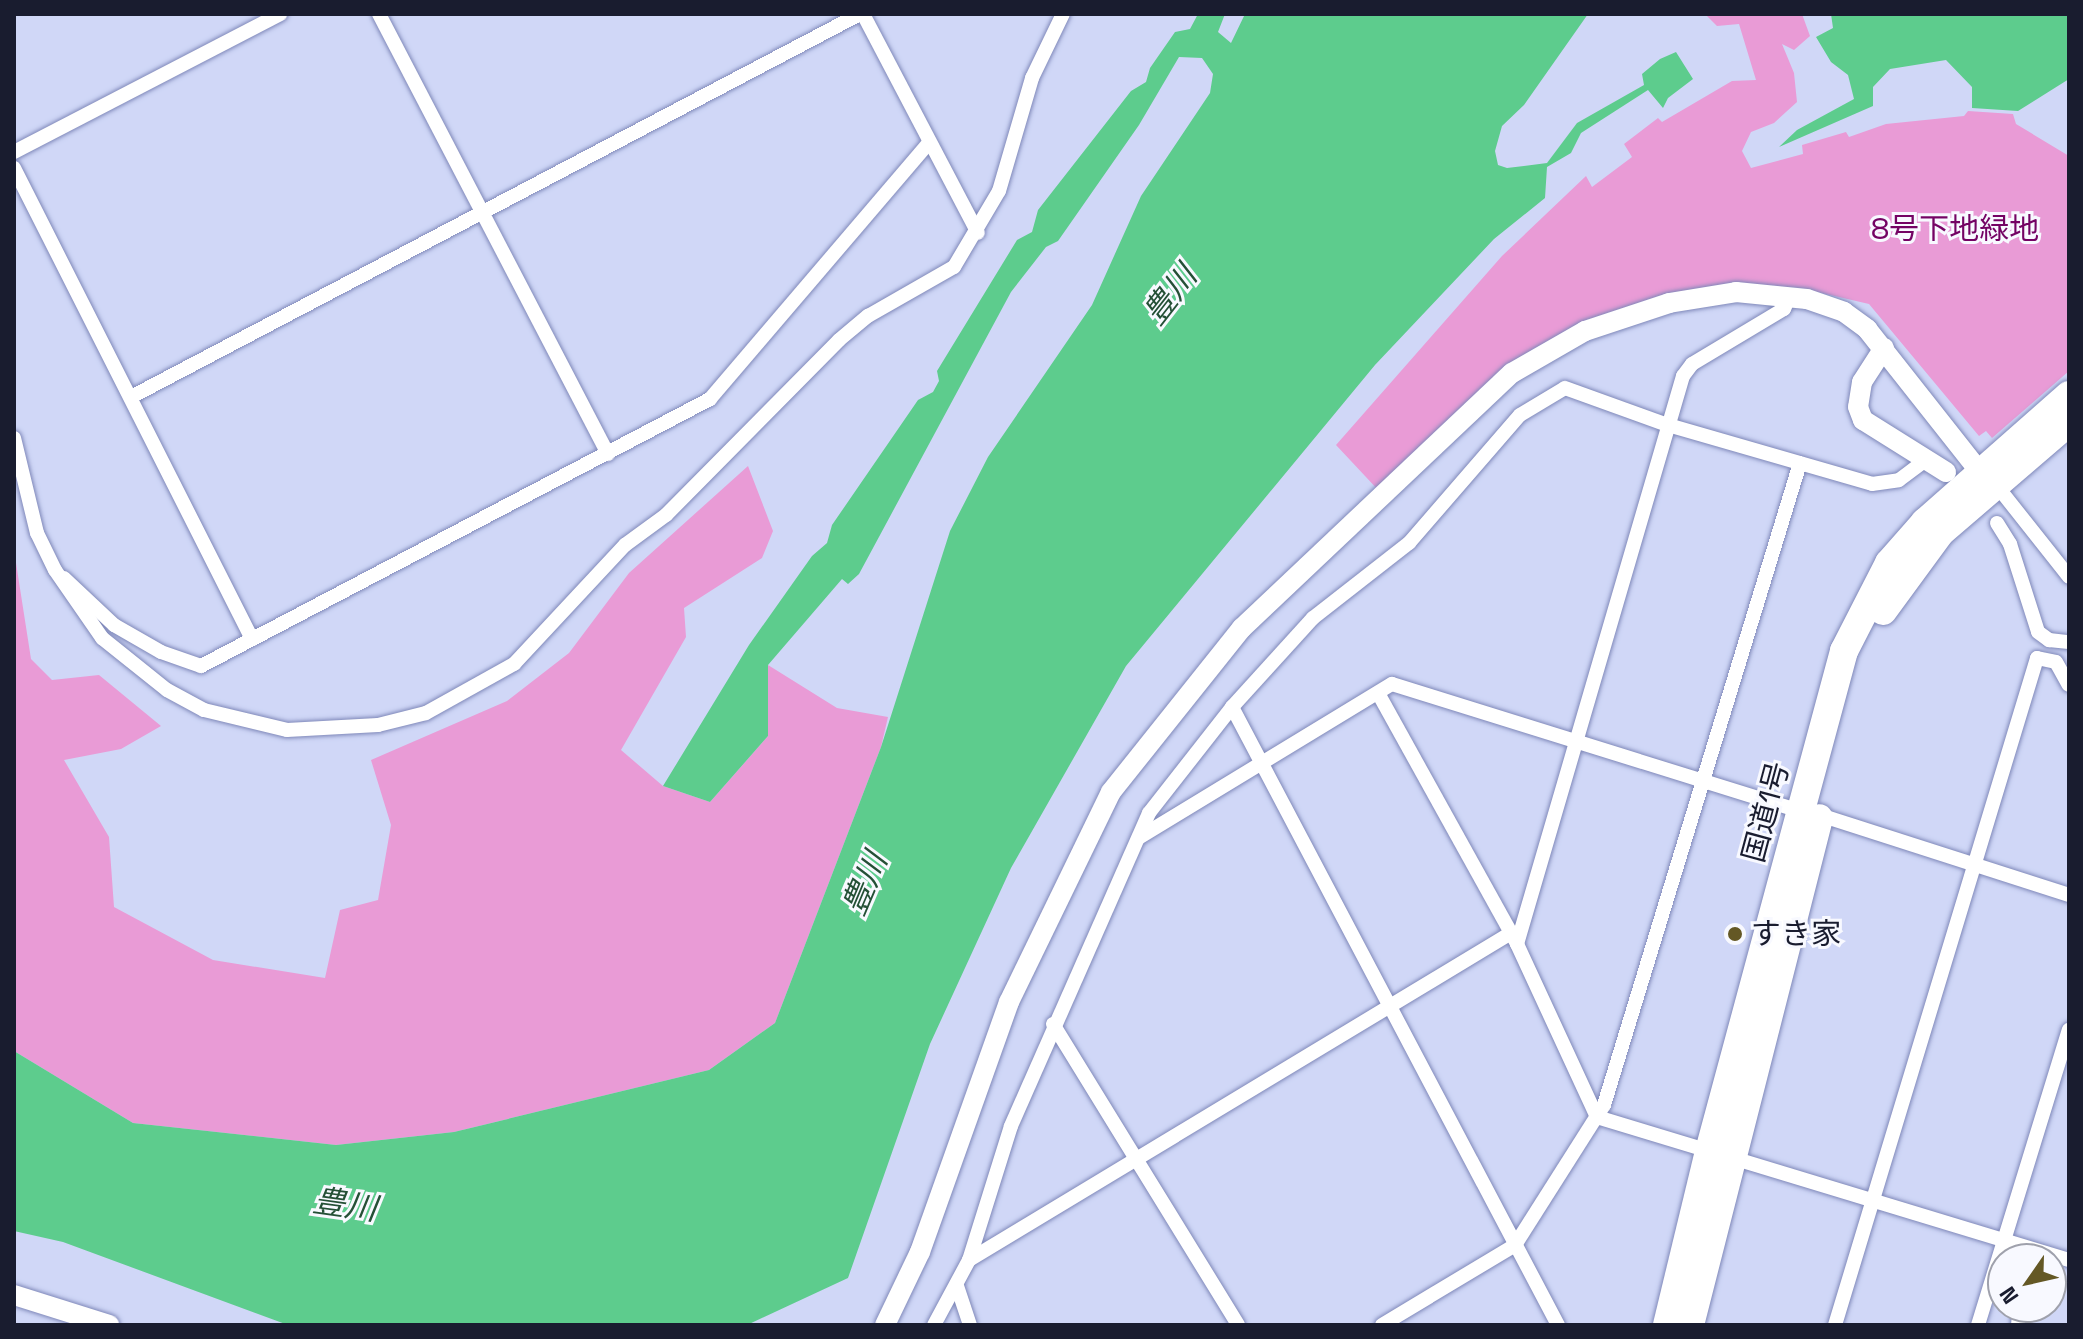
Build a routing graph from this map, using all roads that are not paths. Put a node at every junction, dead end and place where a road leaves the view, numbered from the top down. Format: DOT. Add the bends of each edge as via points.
graph roads {
  1 [pos="280,14"];
  2 [pos="379,14"];
  3 [pos="862,14"];
  4 [pos="1063,14"];
  5 [pos="928,144"];
  6 [pos="14,152"];
  7 [pos="14,168"];
  8 [pos="481,213"];
  9 [pos="978,233"];
  10 [pos="1789,297"];
  11 [pos="1884,348"];
  12 [pos="2069,395"];
  13 [pos="131,397"];
  14 [pos="2069,422"];
  15 [pos="1668,425"];
  16 [pos="14,438"];
  17 [pos="608,454"];
  18 [pos="1926,460"];
  19 [pos="1800,463"];
  20 [pos="1946,472"];
  21 [pos="1995,473"];
  22 [pos="1997,523"];
  23 [pos="55,570"];
  24 [pos="2069,577"];
  25 [pos="252,639"];
  26 [pos="2069,642"];
  27 [pos="2069,685"];
  28 [pos="1378,693"];
  29 [pos="1232,707"];
  30 [pos="1577,741"];
  31 [pos="1264,764"];
  32 [pos="1700,782"];
  33 [pos="1810,813"];
  34 [pos="1140,837"];
  35 [pos="1974,864"];
  36 [pos="2069,895"];
  37 [pos="1514,939"];
  38 [pos="1390,1006"];
  39 [pos="1053,1024"];
  40 [pos="2069,1030"];
  41 [pos="1597,1117"];
  42 [pos="1721,1154"];
  43 [pos="1136,1159"];
  44 [pos="1872,1200"];
  45 [pos="2003,1242"];
  46 [pos="2006,1243"];
  47 [pos="1515,1245"];
  48 [pos="969,1260"];
  49 [pos="957,1286"];
  50 [pos="14,1295"];
  51 [pos="109,1325"];
  52 [pos="885,1325"];
  53 [pos="934,1325"];
  54 [pos="970,1325"];
  55 [pos="1238,1325"];
  56 [pos="1382,1325"];
  57 [pos="1558,1325"];
  58 [pos="1667,1325"];
  59 [pos="1690,1325"];
  60 [pos="1835,1325"];
  61 [pos="1978,1325"];
  1 -- 6 [label="street"];
  2 -- 8 [label="street"];
  3 -- 5 [label="street"];
  3 -- 8 [label="street"];
  4 -- 9 [label="street" via="1036,67 999,191"];
  5 -- 9 [label="street"];
  5 -- 17 [label="street" via="710,399"];
  7 -- 13 [label="street"];
  8 -- 13 [label="street"];
  8 -- 17 [label="street"];
  9 -- 23 [label="street" via="954,267 868,316 839,340 677,505 625,545 514,664 426,713 378,725 287,730 204,710 143,674 102,638"];
  10 -- 11 [label="street" via="1844,312"];
  10 -- 15 [label="street" via="1784,309 1692,364"];
  10 -- 52 [label="street" via="1736,292 1669,303 1551,348 1480,399 1242,628 1134,759 1089,830 1009,1002 920,1252"];
  11 -- 18 [label="street" via="1862,382 1858,407 1863,420 1880,434"];
  11 -- 21 [label="street"];
  12 -- 21 [label="highway, 国道1号"];
  13 -- 25 [label="street"];
  14 -- 21 [label="highway, 国道1号"];
  15 -- 19 [label="street"];
  15 -- 29 [label="street" via="1565,388 1543,399 1520,415 1409,543 1313,618"];
  15 -- 30 [label="street"];
  16 -- 23 [label="street" via="37,533"];
  17 -- 25 [label="street"];
  18 -- 19 [label="street" via="1886,484"];
  18 -- 20 [label="street"];
  19 -- 32 [label="street"];
  21 -- 24 [label="street"];
  21 -- 33 [label="highway, 国道1号" via="1940,533 1888,602 1861,654"];
  22 -- 26 [label="street" via="2010,544 2038,632 2049,640"];
  23 -- 25 [label="street" via="114,625 174,657 201,666"];
  27 -- 35 [label="street" via="2056,662 2037,658"];
  28 -- 30 [label="street" via="1392,684"];
  28 -- 31 [label="street"];
  28 -- 37 [label="street"];
  29 -- 31 [label="street"];
  29 -- 34 [label="street" via="1149,813"];
  30 -- 32 [label="street"];
  30 -- 37 [label="street"];
  31 -- 34 [label="street"];
  31 -- 38 [label="street"];
  32 -- 33 [label="street"];
  32 -- 41 [label="street"];
  33 -- 35 [label="street"];
  33 -- 42 [label="highway, 国道1号"];
  34 -- 39 [label="street"];
  35 -- 36 [label="street"];
  35 -- 44 [label="street"];
  37 -- 38 [label="street"];
  37 -- 41 [label="street"];
  38 -- 43 [label="street"];
  38 -- 47 [label="street"];
  39 -- 43 [label="street"];
  39 -- 48 [label="street" via="1011,1126"];
  40 -- 45 [label="street"];
  41 -- 42 [label="street"];
  41 -- 47 [label="street"];
  42 -- 44 [label="street"];
  42 -- 58 [label="highway, 国道1号"];
  42 -- 59 [label="highway, 国道1号"];
  43 -- 48 [label="street"];
  43 -- 55 [label="street"];
  44 -- 45 [label="street"];
  44 -- 60 [label="street"];
  45 -- 46 [label="street"];
  45 -- 61 [label="street"];
  47 -- 56 [label="street"];
  47 -- 57 [label="street"];
  48 -- 49 [label="street"];
  49 -- 53 [label="street"];
  49 -- 54 [label="street"];
  50 -- 51 [label="street"];
}
